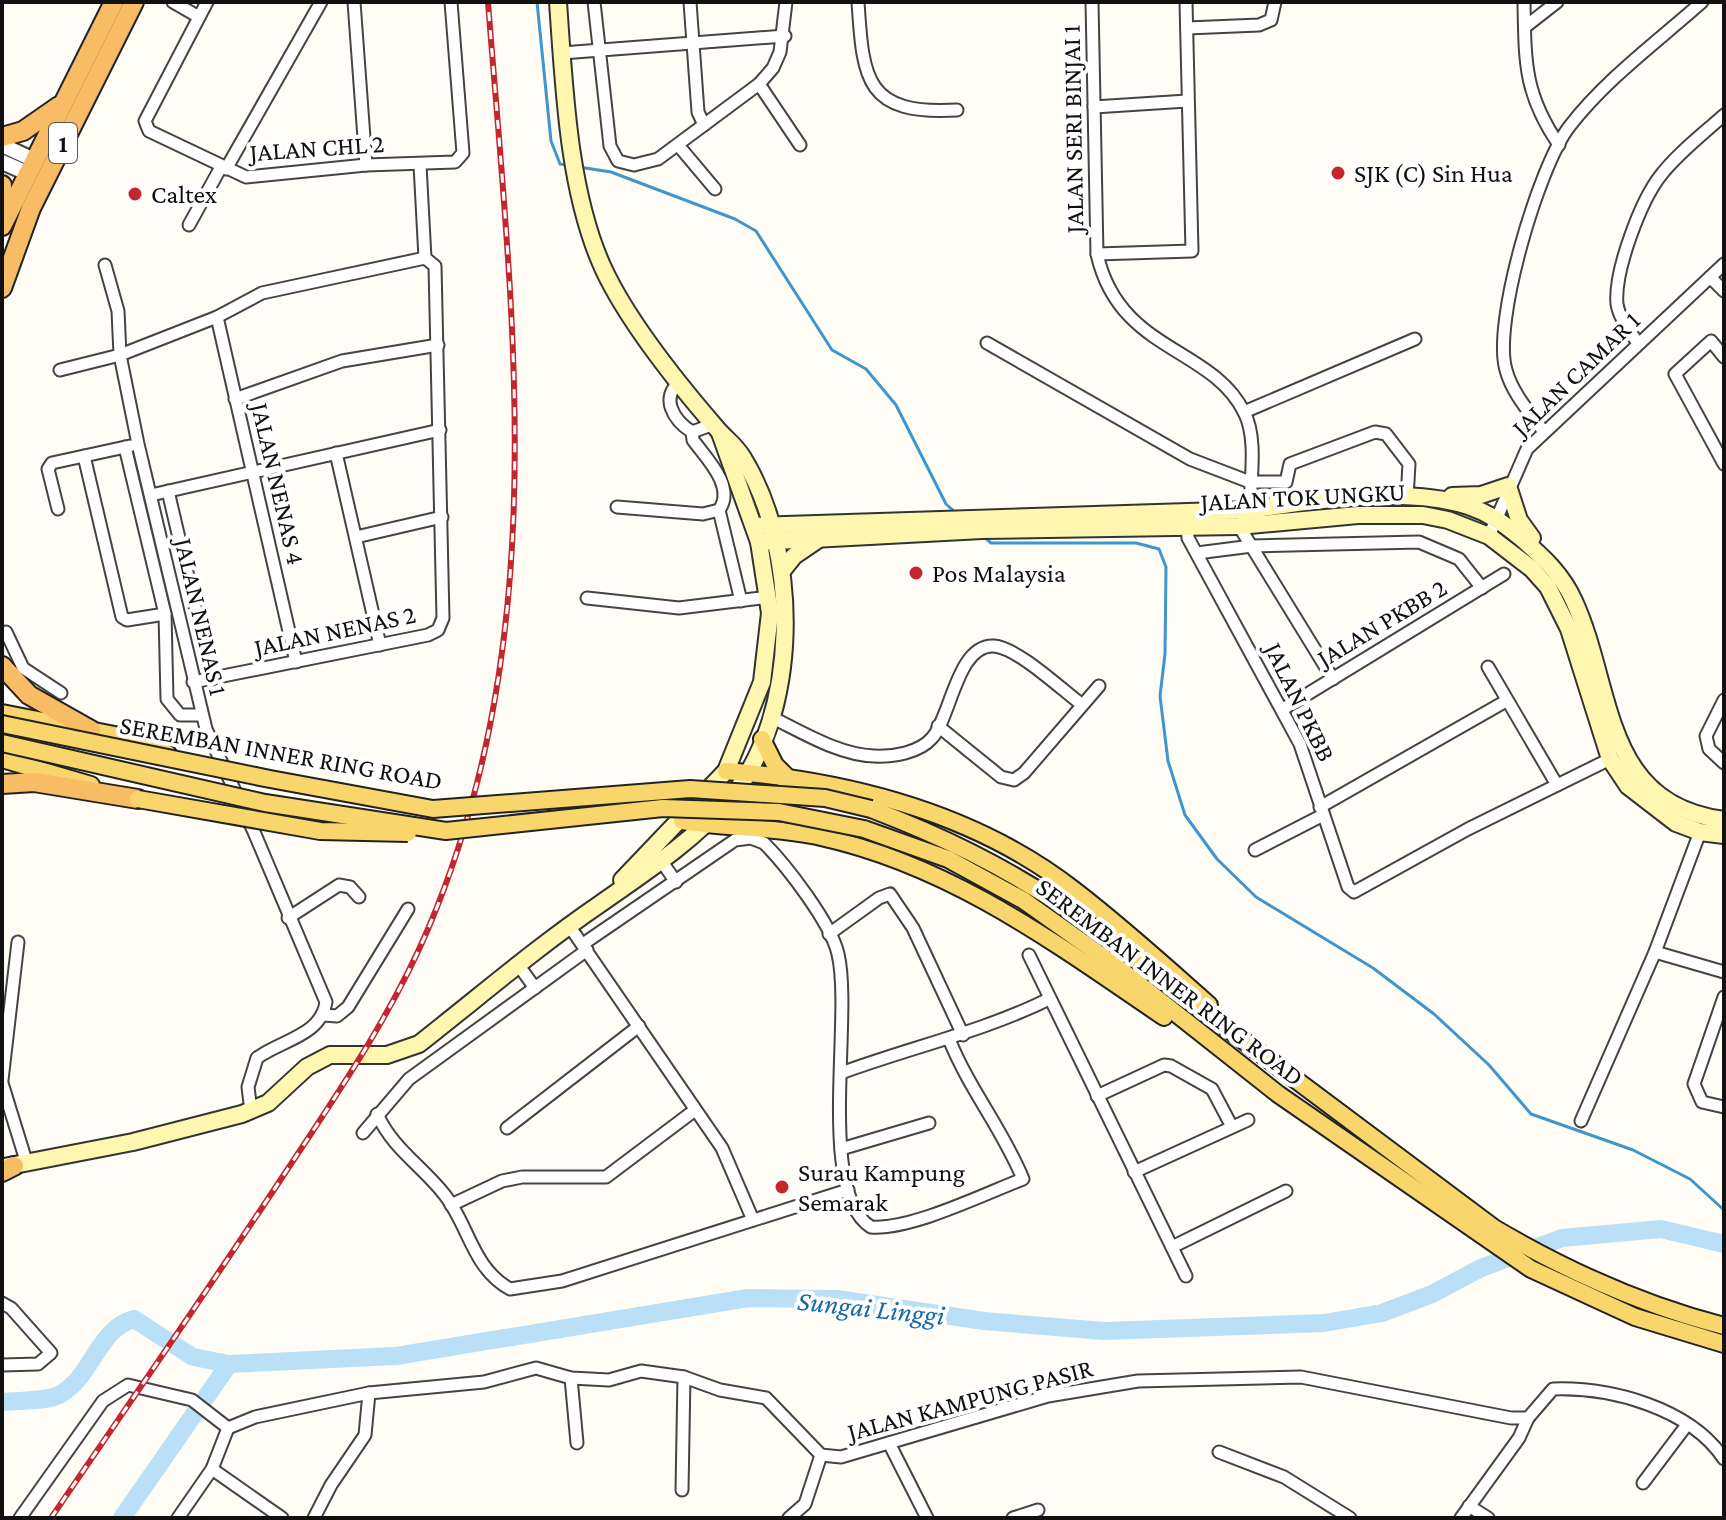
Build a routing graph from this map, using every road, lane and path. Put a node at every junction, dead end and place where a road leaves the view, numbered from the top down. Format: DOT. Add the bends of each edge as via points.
graph roads {
  1 [pos="114,2"];
  2 [pos="134,2"];
  3 [pos="173,2"];
  4 [pos="207,2"];
  5 [pos="321,2"];
  6 [pos="354,2"];
  7 [pos="451,2"];
  8 [pos="558,2"];
  9 [pos="594,2"];
  10 [pos="690,2"];
  11 [pos="786,2"];
  12 [pos="858,2"];
  13 [pos="1092,2"];
  14 [pos="1186,2"];
  15 [pos="1275,2"];
  16 [pos="1524,2"];
  17 [pos="1557,2"];
  18 [pos="1702,2"];
  19 [pos="199,17"];
  20 [pos="1525,27"];
  21 [pos="1187,28"];
  22 [pos="785,36"];
  23 [pos="693,42"];
  24 [pos="598,49"];
  25 [pos="562,53"];
  26 [pos="759,84"];
  27 [pos="66,100"];
  28 [pos="1187,101"];
  29 [pos="1094,107"];
  30 [pos="957,110"];
  31 [pos="1724,115"];
  32 [pos="704,125"];
  33 [pos="2,137"];
  34 [pos="2,145"];
  35 [pos="678,145"];
  36 [pos="800,145"];
  37 [pos="1559,145"];
  38 [pos="2,162"];
  39 [pos="366,165"];
  40 [pos="420,165"];
  41 [pos="30,166"];
  42 [pos="224,168"];
  43 [pos="2,185"];
  44 [pos="715,189"];
  45 [pos="2,212"];
  46 [pos="189,225"];
  47 [pos="2,226"];
  48 [pos="1097,254"];
  49 [pos="425,258"];
  50 [pos="1724,264"];
  51 [pos="105,265"];
  52 [pos="1710,277"];
  53 [pos="2,288"];
  54 [pos="1724,291"];
  55 [pos="217,317"];
  56 [pos="1415,339"];
  57 [pos="1637,342"];
  58 [pos="987,343"];
  59 [pos="438,345"];
  60 [pos="120,355"];
  61 [pos="1724,357"];
  62 [pos="60,370"];
  63 [pos="680,382"];
  64 [pos="235,399"];
  65 [pos="1244,412"];
  66 [pos="717,429"];
  67 [pos="440,430"];
  68 [pos="692,432"];
  69 [pos="1544,432"];
  70 [pos="138,444"];
  71 [pos="125,447"];
  72 [pos="336,453"];
  73 [pos="84,456"];
  74 [pos="1724,464"];
  75 [pos="252,472"];
  76 [pos="1250,482"];
  77 [pos="1508,486"];
  78 [pos="168,491"];
  79 [pos="151,495"];
  80 [pos="1407,498"];
  81 [pos="1439,500"];
  82 [pos="617,507"];
  83 [pos="58,509"];
  84 [pos="719,510"];
  85 [pos="1250,510"];
  86 [pos="442,517"];
  87 [pos="1495,517"];
  88 [pos="961,524"];
  89 [pos="981,524"];
  90 [pos="1239,526"];
  91 [pos="1187,532"];
  92 [pos="765,533"];
  93 [pos="1489,536"];
  94 [pos="356,537"];
  95 [pos="819,539"];
  96 [pos="1252,546"];
  97 [pos="1197,553"];
  98 [pos="1545,558"];
  99 [pos="782,571"];
  100 [pos="1504,574"];
  101 [pos="1482,588"];
  102 [pos="769,597"];
  103 [pos="587,598"];
  104 [pos="741,601"];
  105 [pos="165,614"];
  106 [pos="181,629"];
  107 [pos="6,632"];
  108 [pos="165,633"];
  109 [pos="380,645"];
  110 [pos="296,662"];
  111 [pos="2,666"];
  112 [pos="1488,667"];
  113 [pos="212,679"];
  114 [pos="1333,679"];
  115 [pos="193,682"];
  116 [pos="1099,686"];
  117 [pos="61,693"];
  118 [pos="1724,700"];
  119 [pos="1506,701"];
  120 [pos="1081,704"];
  121 [pos="1283,709"];
  122 [pos="2,713"];
  123 [pos="201,715"];
  124 [pos="771,717"];
  125 [pos="30,718"];
  126 [pos="2,724"];
  127 [pos="938,726"];
  128 [pos="91,730"];
  129 [pos="762,739"];
  130 [pos="2,743"];
  131 [pos="68,747"];
  132 [pos="2,759"];
  133 [pos="1610,759"];
  134 [pos="188,762"];
  135 [pos="1724,763"];
  136 [pos="29,766"];
  137 [pos="726,771"];
  138 [pos="746,772"];
  139 [pos="787,777"];
  140 [pos="2,784"];
  141 [pos="1557,785"];
  142 [pos="138,799"];
  143 [pos="1322,811"];
  144 [pos="1724,820"];
  145 [pos="682,821"];
  146 [pos="702,824"];
  147 [pos="446,831"];
  148 [pos="1700,832"];
  149 [pos="791,833"];
  150 [pos="1724,835"];
  151 [pos="1255,850"];
  152 [pos="662,862"];
  153 [pos="676,882"];
  154 [pos="359,897"];
  155 [pos="599,904"];
  156 [pos="408,909"];
  157 [pos="288,918"];
  158 [pos="570,927"];
  159 [pos="829,934"];
  160 [pos="18,942"];
  161 [pos="585,947"];
  162 [pos="1655,952"];
  163 [pos="1029,955"];
  164 [pos="519,966"];
  165 [pos="1724,972"];
  166 [pos="535,988"];
  167 [pos="1724,997"];
  168 [pos="1049,999"];
  169 [pos="324,1015"];
  170 [pos="639,1026"];
  171 [pos="963,1035"];
  172 [pos="949,1039"];
  173 [pos="841,1073"];
  174 [pos="2,1081"];
  175 [pos="1298,1083"];
  176 [pos="1278,1094"];
  177 [pos="1097,1096"];
  178 [pos="1724,1107"];
  179 [pos="695,1110"];
  180 [pos="251,1111"];
  181 [pos="377,1114"];
  182 [pos="1248,1120"];
  183 [pos="1581,1121"];
  184 [pos="929,1123"];
  185 [pos="1231,1125"];
  186 [pos="507,1128"];
  187 [pos="363,1133"];
  188 [pos="841,1149"];
  189 [pos="11,1167"];
  190 [pos="1134,1172"];
  191 [pos="848,1190"];
  192 [pos="1286,1191"];
  193 [pos="451,1205"];
  194 [pos="753,1220"];
  195 [pos="1490,1234"];
  196 [pos="1172,1247"];
  197 [pos="1186,1276"];
  198 [pos="2,1303"];
  199 [pos="1724,1326"];
  200 [pos="1724,1344"];
  201 [pos="2,1365"];
  202 [pos="684,1377"];
  203 [pos="571,1378"];
  204 [pos="369,1393"];
  205 [pos="1528,1418"];
  206 [pos="1686,1426"];
  207 [pos="228,1428"];
  208 [pos="577,1443"];
  209 [pos="889,1443"];
  210 [pos="1219,1452"];
  211 [pos="821,1455"];
  212 [pos="1724,1459"];
  213 [pos="212,1469"];
  214 [pos="1643,1483"];
  215 [pos="682,1490"];
  216 [pos="1469,1506"];
  217 [pos="1038,1510"];
  218 [pos="20,1518"];
  219 [pos="178,1518"];
  220 [pos="282,1518"];
  221 [pos="314,1518"];
  222 [pos="789,1518"];
  223 [pos="927,1518"];
  224 [pos="1013,1518"];
  225 [pos="1350,1518"];
  226 [pos="1461,1518"];
  227 [pos="1488,1518"];
  1 -- 27 [label="highway, 1"];
  2 -- 53 [label="highway, 1" via="31,208"];
  3 -- 19 [label="street"];
  4 -- 19 [label="street"];
  5 -- 42 [label="street"];
  6 -- 39 [label="street"];
  7 -- 40 [label="street, JALAN CHL 2" via="463,153 455,162"];
  8 -- 25 [label="main road"];
  9 -- 24 [label="street"];
  10 -- 23 [label="street"];
  11 -- 22 [label="street"];
  12 -- 30 [label="street" via="864,67 877,90 903,109"];
  13 -- 29 [label="street, JALAN SERI BINJAI 1"];
  14 -- 21 [label="street"];
  15 -- 21 [label="street" via="1271,20 1259,25"];
  16 -- 20 [label="street"];
  17 -- 20 [label="street"];
  18 -- 37 [label="street" via="1594,97"];
  19 -- 42 [label="street, JALAN CHL 2" via="144,116 149,131"];
  20 -- 37 [label="street" via="1530,91"];
  21 -- 28 [label="street"];
  22 -- 23 [label="street"];
  22 -- 26 [label="street" via="773,68"];
  23 -- 24 [label="street"];
  23 -- 32 [label="street" via="698,112"];
  24 -- 25 [label="street"];
  24 -- 35 [label="street" via="610,146 618,161 634,165 658,159"];
  25 -- 63 [label="main road" via="579,183 603,269 634,322"];
  26 -- 32 [label="street"];
  26 -- 36 [label="street"];
  27 -- 33 [label="highway" via="23,131"];
  27 -- 41 [label="highway, 1"];
  28 -- 29 [label="street"];
  28 -- 48 [label="street" via="1192,251"];
  29 -- 48 [label="street, JALAN SERI BINJAI 1"];
  31 -- 57 [label="street" via="1663,171 1640,213 1617,305"];
  32 -- 35 [label="street"];
  34 -- 41 [label="street"];
  35 -- 44 [label="street"];
  37 -- 69 [label="street" via="1514,271 1503,345 1513,389"];
  38 -- 41 [label="street"];
  39 -- 40 [label="street, JALAN CHL 2"];
  39 -- 42 [label="street, JALAN CHL 2" via="246,177"];
  40 -- 49 [label="street"];
  41 -- 47 [label="highway, 1"];
  42 -- 46 [label="street"];
  43 -- 45 [label="highway"];
  48 -- 65 [label="street, JALAN SERI BINJAI 1" via="1105,284 1141,329 1226,387"];
  49 -- 55 [label="street" via="262,293"];
  49 -- 59 [label="street" via="437,271"];
  50 -- 52 [label="street, JALAN CAMAR 1"];
  51 -- 60 [label="street, JALAN NENAS 1" via="118,311"];
  52 -- 54 [label="street"];
  52 -- 57 [label="street, JALAN CAMAR 1"];
  55 -- 60 [label="street"];
  55 -- 64 [label="street, JALAN NENAS 4"];
  56 -- 65 [label="street"];
  57 -- 69 [label="street, JALAN CAMAR 1"];
  58 -- 76 [label="street" via="1190,459"];
  59 -- 64 [label="street" via="342,361"];
  59 -- 67 [label="street"];
  60 -- 62 [label="street"];
  60 -- 70 [label="street, JALAN NENAS 1"];
  61 -- 74 [label="street" via="1711,341 1675,374"];
  63 -- 66 [label="main road"];
  63 -- 68 [label="street" via="669,393 670,404"];
  64 -- 75 [label="street, JALAN NENAS 4"];
  65 -- 76 [label="street" via="1250,429"];
  66 -- 68 [label="street"];
  66 -- 92 [label="main road" via="744,459"];
  67 -- 72 [label="street"];
  67 -- 86 [label="street"];
  68 -- 84 [label="street" via="724,489"];
  69 -- 77 [label="street, JALAN CAMAR 1" via="1527,449"];
  70 -- 71 [label="street"];
  70 -- 79 [label="street, JALAN NENAS 1"];
  71 -- 73 [label="street"];
  71 -- 105 [label="street"];
  72 -- 75 [label="street"];
  72 -- 94 [label="street"];
  73 -- 83 [label="street" via="52,463 48,469"];
  73 -- 105 [label="street" via="122,617"];
  75 -- 78 [label="street"];
  75 -- 110 [label="street, JALAN NENAS 4"];
  76 -- 80 [label="street" via="1286,482 1290,464 1380,432 1391,437 1409,464"];
  76 -- 85 [label="street"];
  77 -- 81 [label="main road"];
  77 -- 87 [label="street, JALAN CAMAR 1"];
  77 -- 98 [label="main road" via="1519,520"];
  78 -- 79 [label="street"];
  78 -- 113 [label="street"];
  79 -- 106 [label="street, JALAN NENAS 1"];
  80 -- 81 [label="main road, JALAN TOK UNGKU"];
  80 -- 85 [label="main road, JALAN TOK UNGKU"];
  81 -- 87 [label="main road, JALAN TOK UNGKU"];
  82 -- 84 [label="street" via="703,514"];
  84 -- 104 [label="street"];
  85 -- 89 [label="main road, JALAN TOK UNGKU"];
  86 -- 94 [label="street"];
  86 -- 109 [label="street, JALAN NENAS 2" via="443,618 438,630"];
  87 -- 93 [label="street, JALAN CAMAR 1"];
  87 -- 98 [label="main road, JALAN TOK UNGKU"];
  88 -- 89 [label="main road"];
  88 -- 92 [label="main road"];
  88 -- 95 [label="main road"];
  89 -- 91 [label="main road, JALAN TOK UNGKU"];
  90 -- 91 [label="main road, JALAN TOK UNGKU"];
  90 -- 93 [label="main road, JALAN TOK UNGKU" via="1423,515"];
  90 -- 96 [label="street"];
  91 -- 97 [label="street, JALAN PKBB"];
  92 -- 95 [label="main road"];
  92 -- 99 [label="main road"];
  92 -- 102 [label="main road"];
  93 -- 133 [label="main road, JALAN TOK UNGKU" via="1532,569 1560,607"];
  94 -- 109 [label="street"];
  95 -- 99 [label="main road"];
  96 -- 97 [label="street"];
  96 -- 101 [label="street" via="1419,542 1459,559"];
  96 -- 114 [label="street"];
  97 -- 121 [label="street, JALAN PKBB"];
  98 -- 144 [label="main road, JALAN TOK UNGKU" via="1573,599 1612,726 1630,766 1672,803 1705,818"];
  99 -- 124 [label="main road" via="783,666"];
  100 -- 101 [label="street, JALAN PKBB 2"];
  101 -- 114 [label="street, JALAN PKBB 2"];
  102 -- 104 [label="street"];
  102 -- 137 [label="main road" via="762,682"];
  103 -- 104 [label="street" via="679,608"];
  105 -- 108 [label="street"];
  106 -- 108 [label="street"];
  106 -- 115 [label="street, JALAN NENAS 1"];
  107 -- 117 [label="street" via="23,668"];
  108 -- 123 [label="street" via="167,699 180,715"];
  109 -- 110 [label="street, JALAN NENAS 2"];
  110 -- 113 [label="street, JALAN NENAS 2"];
  111 -- 128 [label="highway" via="29,695"];
  112 -- 119 [label="street"];
  113 -- 115 [label="street, JALAN NENAS 2"];
  114 -- 121 [label="street, JALAN PKBB 2"];
  115 -- 123 [label="street, JALAN NENAS 1"];
  116 -- 120 [label="street"];
  118 -- 135 [label="street" via="1706,736 1709,749"];
  119 -- 141 [label="street"];
  119 -- 143 [label="street"];
  120 -- 127 [label="street" via="1014,780 1001,777"];
  120 -- 127 [label="street" via="1022,659 996,646 981,648 968,661"];
  121 -- 143 [label="street, JALAN PKBB" via="1312,773"];
  122 -- 125 [label="main road"];
  123 -- 157 [label="street, JALAN NENAS 1"];
  124 -- 127 [label="street" via="873,756 920,747"];
  124 -- 129 [label="main road"];
  125 -- 128 [label="main road"];
  125 -- 136 [label="main road" via="14,740"];
  126 -- 131 [label="main road, bridge"];
  128 -- 134 [label="main road, bridge" via="130,738"];
  129 -- 138 [label="main road"];
  129 -- 139 [label="main road"];
  130 -- 131 [label="main road, bridge"];
  131 -- 134 [label="main road, SEREMBAN INNER RING ROAD, bridge"];
  131 -- 147 [label="main road, SEREMBAN INNER RING ROAD, bridge" via="265,803"];
  132 -- 136 [label="main road"];
  133 -- 141 [label="street"];
  133 -- 148 [label="main road, JALAN TOK UNGKU" via="1644,801"];
  134 -- 175 [label="main road, SEREMBAN INNER RING ROAD, bridge" via="433,809 690,789 825,798 871,809 946,838 1065,907"];
  136 -- 142 [label="main road"];
  137 -- 138 [label="main road"];
  137 -- 145 [label="main road"];
  138 -- 139 [label="main road"];
  138 -- 146 [label="main road" via="728,800"];
  139 -- 149 [label="main road" via="773,786 768,800 770,817"];
  139 -- 175 [label="main road" via="862,791 925,811 1031,862 1082,897"];
  140 -- 142 [label="highway" via="34,782"];
  141 -- 143 [label="street, JALAN PKBB" via="1354,892"];
  142 -- 147 [label="main road, bridge" via="320,831"];
  143 -- 151 [label="street"];
  145 -- 146 [label="main road"];
  145 -- 155 [label="main road"];
  146 -- 149 [label="main road"];
  146 -- 152 [label="main road"];
  147 -- 176 [label="main road, SEREMBAN INNER RING ROAD, bridge" via="663,808 779,812 864,829 948,859 1023,900"];
  148 -- 150 [label="main road, JALAN TOK UNGKU"];
  148 -- 162 [label="street"];
  149 -- 176 [label="main road" via="904,860 979,895"];
  152 -- 153 [label="street"];
  152 -- 155 [label="main road"];
  153 -- 159 [label="street" via="735,840 751,838 775,854"];
  153 -- 161 [label="street"];
  154 -- 157 [label="street" via="339,885"];
  155 -- 158 [label="main road"];
  156 -- 169 [label="street" via="348,1007 337,1016"];
  157 -- 169 [label="street, JALAN NENAS 1" via="321,988"];
  158 -- 161 [label="street"];
  158 -- 164 [label="main road"];
  159 -- 171 [label="street" via="890,894 913,928"];
  159 -- 173 [label="street" via="841,979"];
  160 -- 174 [label="street"];
  161 -- 166 [label="street"];
  161 -- 170 [label="street"];
  162 -- 165 [label="street"];
  162 -- 183 [label="street"];
  163 -- 168 [label="street"];
  164 -- 166 [label="street"];
  164 -- 180 [label="main road" via="419,1044 387,1055 330,1055"];
  166 -- 181 [label="street" via="409,1079"];
  167 -- 178 [label="street" via="1694,1084 1702,1102"];
  168 -- 171 [label="street"];
  168 -- 177 [label="street"];
  169 -- 180 [label="street" via="307,1032 257,1058 248,1087"];
  170 -- 179 [label="street"];
  170 -- 186 [label="street"];
  171 -- 172 [label="street"];
  172 -- 173 [label="street"];
  172 -- 191 [label="street" via="965,1078 999,1129 1023,1179 884,1228 862,1222"];
  173 -- 188 [label="street"];
  174 -- 189 [label="street"];
  175 -- 195 [label="main road, SEREMBAN INNER RING ROAD"];
  176 -- 195 [label="main road, SEREMBAN INNER RING ROAD"];
  177 -- 185 [label="street" via="1171,1066 1212,1089"];
  177 -- 190 [label="street"];
  179 -- 193 [label="street" via="606,1177 522,1177"];
  179 -- 194 [label="street" via="722,1148"];
  180 -- 189 [label="main road"];
  181 -- 187 [label="street"];
  181 -- 193 [label="street" via="387,1136"];
  182 -- 185 [label="street"];
  184 -- 188 [label="street"];
  185 -- 190 [label="street"];
  188 -- 191 [label="street"];
  190 -- 196 [label="street"];
  191 -- 194 [label="street"];
  192 -- 196 [label="street"];
  193 -- 194 [label="street" via="488,1273 510,1289 562,1281"];
  195 -- 199 [label="main road, SEREMBAN INNER RING ROAD" via="1645,1302"];
  195 -- 200 [label="main road, SEREMBAN INNER RING ROAD" via="1531,1269 1635,1317"];
  196 -- 197 [label="street"];
  198 -- 201 [label="street" via="51,1353 38,1364"];
  202 -- 203 [label="street, JALAN KAMPUNG PASIR" via="641,1371 609,1380"];
  202 -- 211 [label="street, JALAN KAMPUNG PASIR" via="766,1398"];
  202 -- 215 [label="street"];
  203 -- 204 [label="street, JALAN KAMPUNG PASIR" via="536,1368 484,1382"];
  203 -- 208 [label="street"];
  204 -- 207 [label="street, JALAN KAMPUNG PASIR" via="255,1417"];
  204 -- 221 [label="street" via="365,1435"];
  205 -- 206 [label="street" via="1546,1394 1562,1388 1649,1402"];
  205 -- 209 [label="street, JALAN KAMPUNG PASIR" via="1492,1416 1301,1377 1220,1378 1048,1396"];
  205 -- 216 [label="street"];
  206 -- 212 [label="street"];
  206 -- 214 [label="street"];
  207 -- 213 [label="street"];
  207 -- 218 [label="street" via="192,1400 128,1385 118,1389 103,1401"];
  209 -- 211 [label="street, JALAN KAMPUNG PASIR" via="841,1457"];
  209 -- 223 [label="street"];
  210 -- 225 [label="street" via="1284,1477"];
  211 -- 222 [label="street" via="805,1504"];
  213 -- 219 [label="street"];
  213 -- 220 [label="street"];
  216 -- 226 [label="street"];
  216 -- 227 [label="street"];
  217 -- 224 [label="street"];
}
